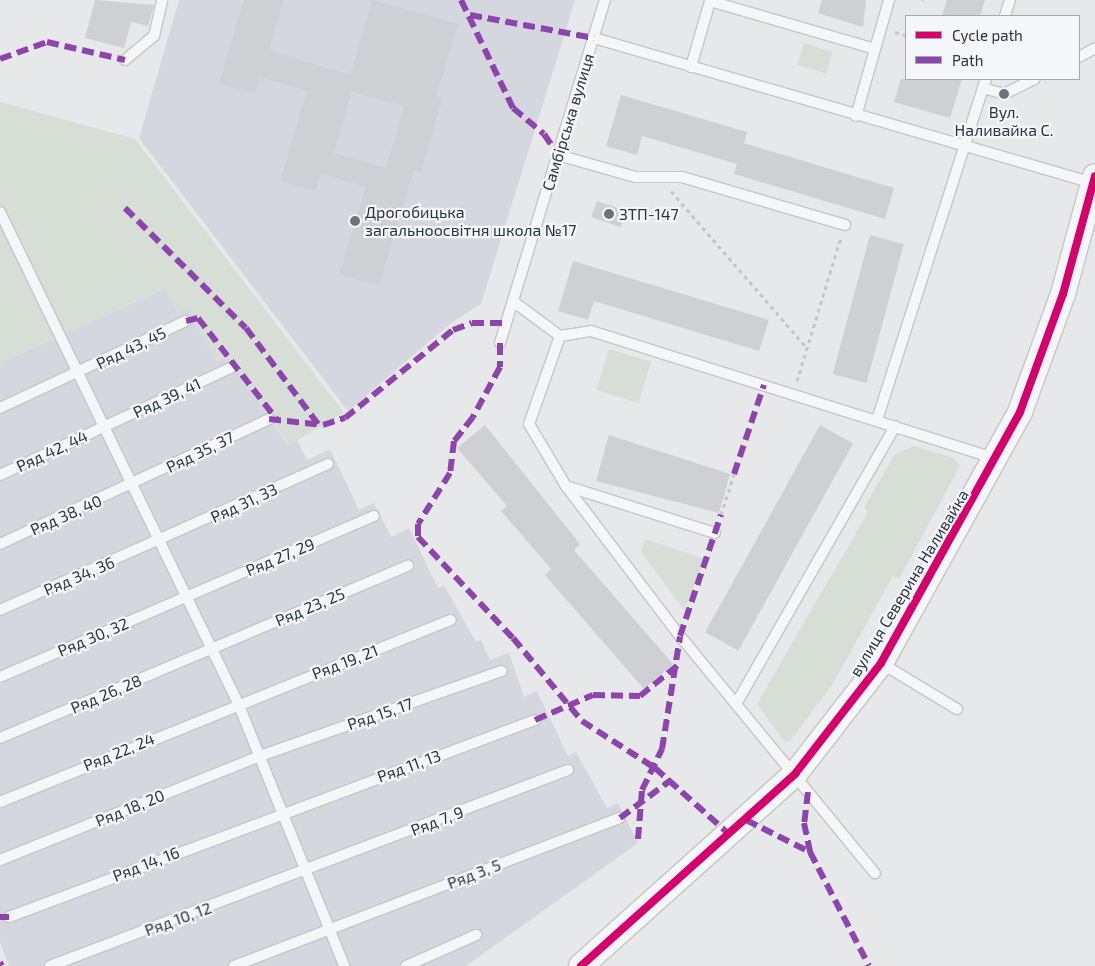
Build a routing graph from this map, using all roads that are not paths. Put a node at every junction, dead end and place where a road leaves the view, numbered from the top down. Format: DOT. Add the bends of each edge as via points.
graph roads {
  1 [pos="162,0"];
  2 [pos="605,0"];
  3 [pos="889,0"];
  4 [pos="1010,0"];
  5 [pos="1005,15"];
  6 [pos="594,38"];
  7 [pos="1095,48"];
  8 [pos="875,49"];
  9 [pos="1080,56"];
  10 [pos="125,60"];
  11 [pos="691,67"];
  12 [pos="1033,80"];
  13 [pos="985,84"];
  14 [pos="856,116"];
  15 [pos="966,146"];
  16 [pos="558,155"];
  17 [pos="1094,180"];
  18 [pos="0,212"];
  19 [pos="845,225"];
  20 [pos="514,302"];
  21 [pos="186,321"];
  22 [pos="560,336"];
  23 [pos="500,343"];
  24 [pos="230,368"];
  25 [pos="77,374"];
  26 [pos="0,408"];
  27 [pos="269,419"];
  28 [pos="877,420"];
  29 [pos="895,426"];
  30 [pos="103,427"];
  31 [pos="996,459"];
  32 [pos="328,464"];
  33 [pos="0,474"];
  34 [pos="131,485"];
  35 [pos="566,486"];
  36 [pos="374,516"];
  37 [pos="715,533"];
  38 [pos="159,542"];
  39 [pos="0,544"];
  40 [pos="408,566"];
  41 [pos="186,597"];
  42 [pos="0,610"];
  43 [pos="451,620"];
  44 [pos="212,649"];
  45 [pos="881,663"];
  46 [pos="500,671"];
  47 [pos="0,677"];
  48 [pos="238,703"];
  49 [pos="736,704"];
  50 [pos="957,710"];
  51 [pos="536,720"];
  52 [pos="0,738"];
  53 [pos="260,756"];
  54 [pos="568,770"];
  55 [pos="795,774"];
  56 [pos="0,802"];
  57 [pos="282,812"];
  58 [pos="620,818"];
  59 [pos="0,860"];
  60 [pos="305,872"];
  61 [pos="875,873"];
  62 [pos="9,917"];
  63 [pos="329,931"];
  64 [pos="476,935"];
  65 [pos="50,966"];
  66 [pos="234,966"];
  67 [pos="344,966"];
  68 [pos="406,966"];
  69 [pos="581,966"];
  1 -- 10 [label="lane" via="154,36"];
  2 -- 6 [label="lane, Самбірська вулиця"];
  3 -- 8 [label="lane"];
  4 -- 5 [label="lane"];
  6 -- 11 [label="lane"];
  6 -- 16 [label="lane, Самбірська вулиця"];
  7 -- 9 [label="lane"];
  8 -- 11 [label="lane" via="710,1"];
  8 -- 14 [label="lane"];
  11 -- 14 [label="lane"];
  12 -- 13 [label="lane" via="1004,94"];
  13 -- 15 [label="lane"];
  14 -- 15 [label="lane"];
  15 -- 17 [label="lane"];
  15 -- 28 [label="lane"];
  16 -- 19 [label="lane" via="635,177 682,177"];
  16 -- 20 [label="lane, Самбірська вулиця"];
  17 -- 31 [label="street, вулиця Северина Наливайка" via="1040,362"];
  18 -- 25 [label="lane"];
  20 -- 22 [label="lane"];
  20 -- 23 [label="lane, Самбірська вулиця"];
  21 -- 25 [label="lane, Ряд 43, 45"];
  22 -- 28 [label="lane" via="591,331"];
  22 -- 35 [label="lane" via="529,424"];
  24 -- 30 [label="lane, Ряд 39, 41"];
  25 -- 26 [label="lane, Ряд 43, 45"];
  25 -- 30 [label="lane"];
  27 -- 34 [label="lane, Ряд 35, 37"];
  28 -- 29 [label="lane"];
  29 -- 31 [label="lane"];
  29 -- 49 [label="lane"];
  30 -- 33 [label="lane, Ряд 42, 44"];
  30 -- 34 [label="lane"];
  31 -- 45 [label="street, вулиця Северина Наливайка"];
  32 -- 38 [label="lane, Ряд 31, 33"];
  34 -- 38 [label="lane"];
  34 -- 39 [label="lane, Ряд 38, 40"];
  35 -- 37 [label="lane"];
  35 -- 49 [label="lane"];
  36 -- 41 [label="lane, Ряд 27, 29"];
  38 -- 41 [label="lane"];
  38 -- 42 [label="lane, Ряд 34, 36"];
  40 -- 44 [label="lane, Ряд 23, 25"];
  41 -- 44 [label="lane"];
  41 -- 47 [label="lane, Ряд 30, 32"];
  43 -- 48 [label="lane, Ряд 19, 21"];
  44 -- 48 [label="lane"];
  44 -- 52 [label="lane, Ряд 26, 28"];
  45 -- 50 [label="lane"];
  45 -- 55 [label="street, вулиця Северина Наливайка"];
  46 -- 53 [label="lane, Ряд 15, 17"];
  48 -- 53 [label="lane"];
  48 -- 56 [label="lane, Ряд 22, 24"];
  49 -- 55 [label="lane"];
  51 -- 57 [label="lane, Ряд 11, 13"];
  53 -- 57 [label="lane"];
  53 -- 59 [label="lane, Ряд 18, 20"];
  54 -- 60 [label="lane, Ряд 7, 9"];
  55 -- 61 [label="lane"];
  55 -- 69 [label="street, вулиця Северина Наливайка"];
  57 -- 60 [label="lane"];
  57 -- 62 [label="lane, Ряд 14, 16"];
  58 -- 63 [label="lane, Ряд 3, 5"];
  60 -- 63 [label="lane"];
  60 -- 65 [label="lane, Ряд 10, 12"];
  63 -- 66 [label="lane, Ряд 3, 5"];
  63 -- 67 [label="lane"];
  64 -- 68 [label="lane"];
}
